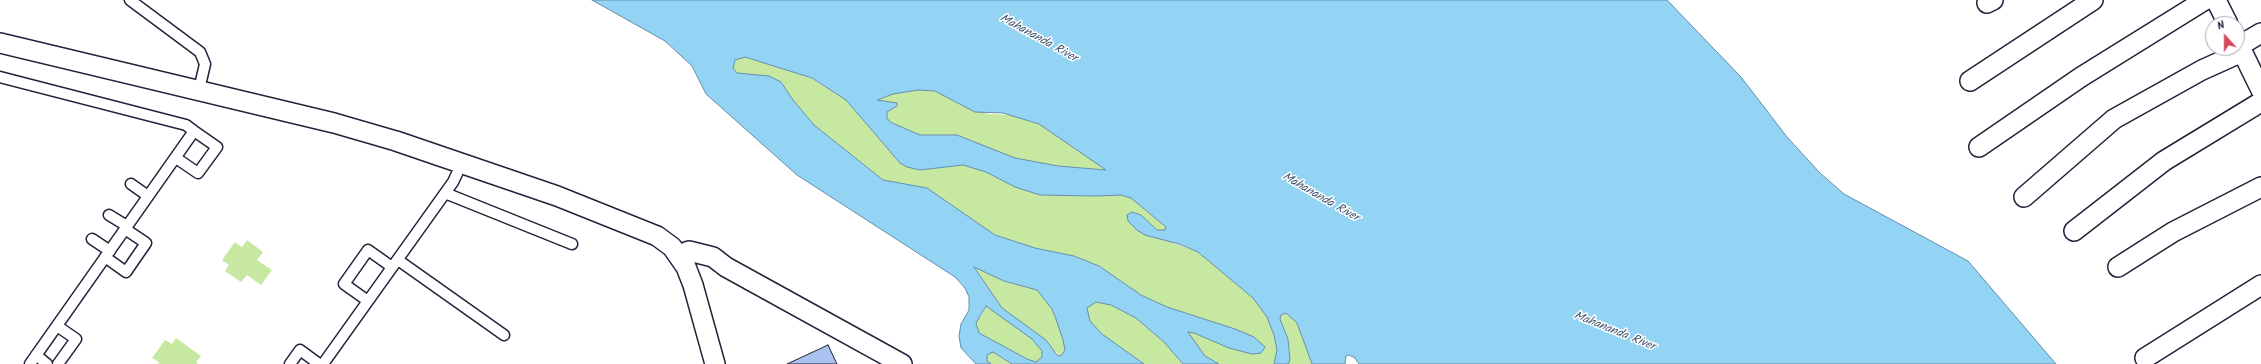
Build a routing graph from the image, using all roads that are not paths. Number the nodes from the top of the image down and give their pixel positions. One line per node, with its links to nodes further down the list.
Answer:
1 (130, 0): 13 (lane)
2 (2093, 0): 12 (street)
3 (2205, 0): 17 (street)
4 (2216, 0): 5 (street)
5 (2224, 16)
6 (2261, 33): 8 (street)
7 (0, 43): 13 (street)
8 (2245, 43)
9 (2224, 56): 24 (street)
10 (2245, 56): 14 (street)
11 (0, 77): 16 (lane)
12 (1970, 81)
13 (199, 90): 19 (street)
14 (2261, 90)
15 (2261, 102): 27 (street)
16 (194, 131): 18 (lane); 18 (lane)
17 (1979, 148)
18 (176, 158): 23 (lane)
19 (462, 163): 22 (lane); 31 (street)
20 (131, 184): 23 (lane)
21 (2261, 188): 33 (street)
22 (445, 193): 29 (lane); 32 (lane)
23 (148, 196): 26 (lane)
24 (2024, 197)
25 (109, 214): 26 (lane)
26 (126, 227): 30 (lane); 30 (lane)
27 (2074, 230)
28 (92, 239): 30 (lane)
29 (572, 244)
30 (108, 254): 36 (lane)
31 (679, 255): 46 (street); 47 (street)
32 (395, 263): 35 (lane); 35 (lane); 37 (lane)
33 (2118, 267)
34 (2261, 285): 39 (street)
35 (368, 301): 45 (lane)
36 (57, 326): 38 (lane); 42 (lane)
37 (504, 335)
38 (36, 355): 40 (lane); 41 (lane)
39 (2145, 358)
40 (30, 364)
41 (47, 364)
42 (58, 364)
43 (290, 364): 44 (lane)
44 (320, 364)
45 (323, 364)
46 (715, 364)
47 (902, 364)

